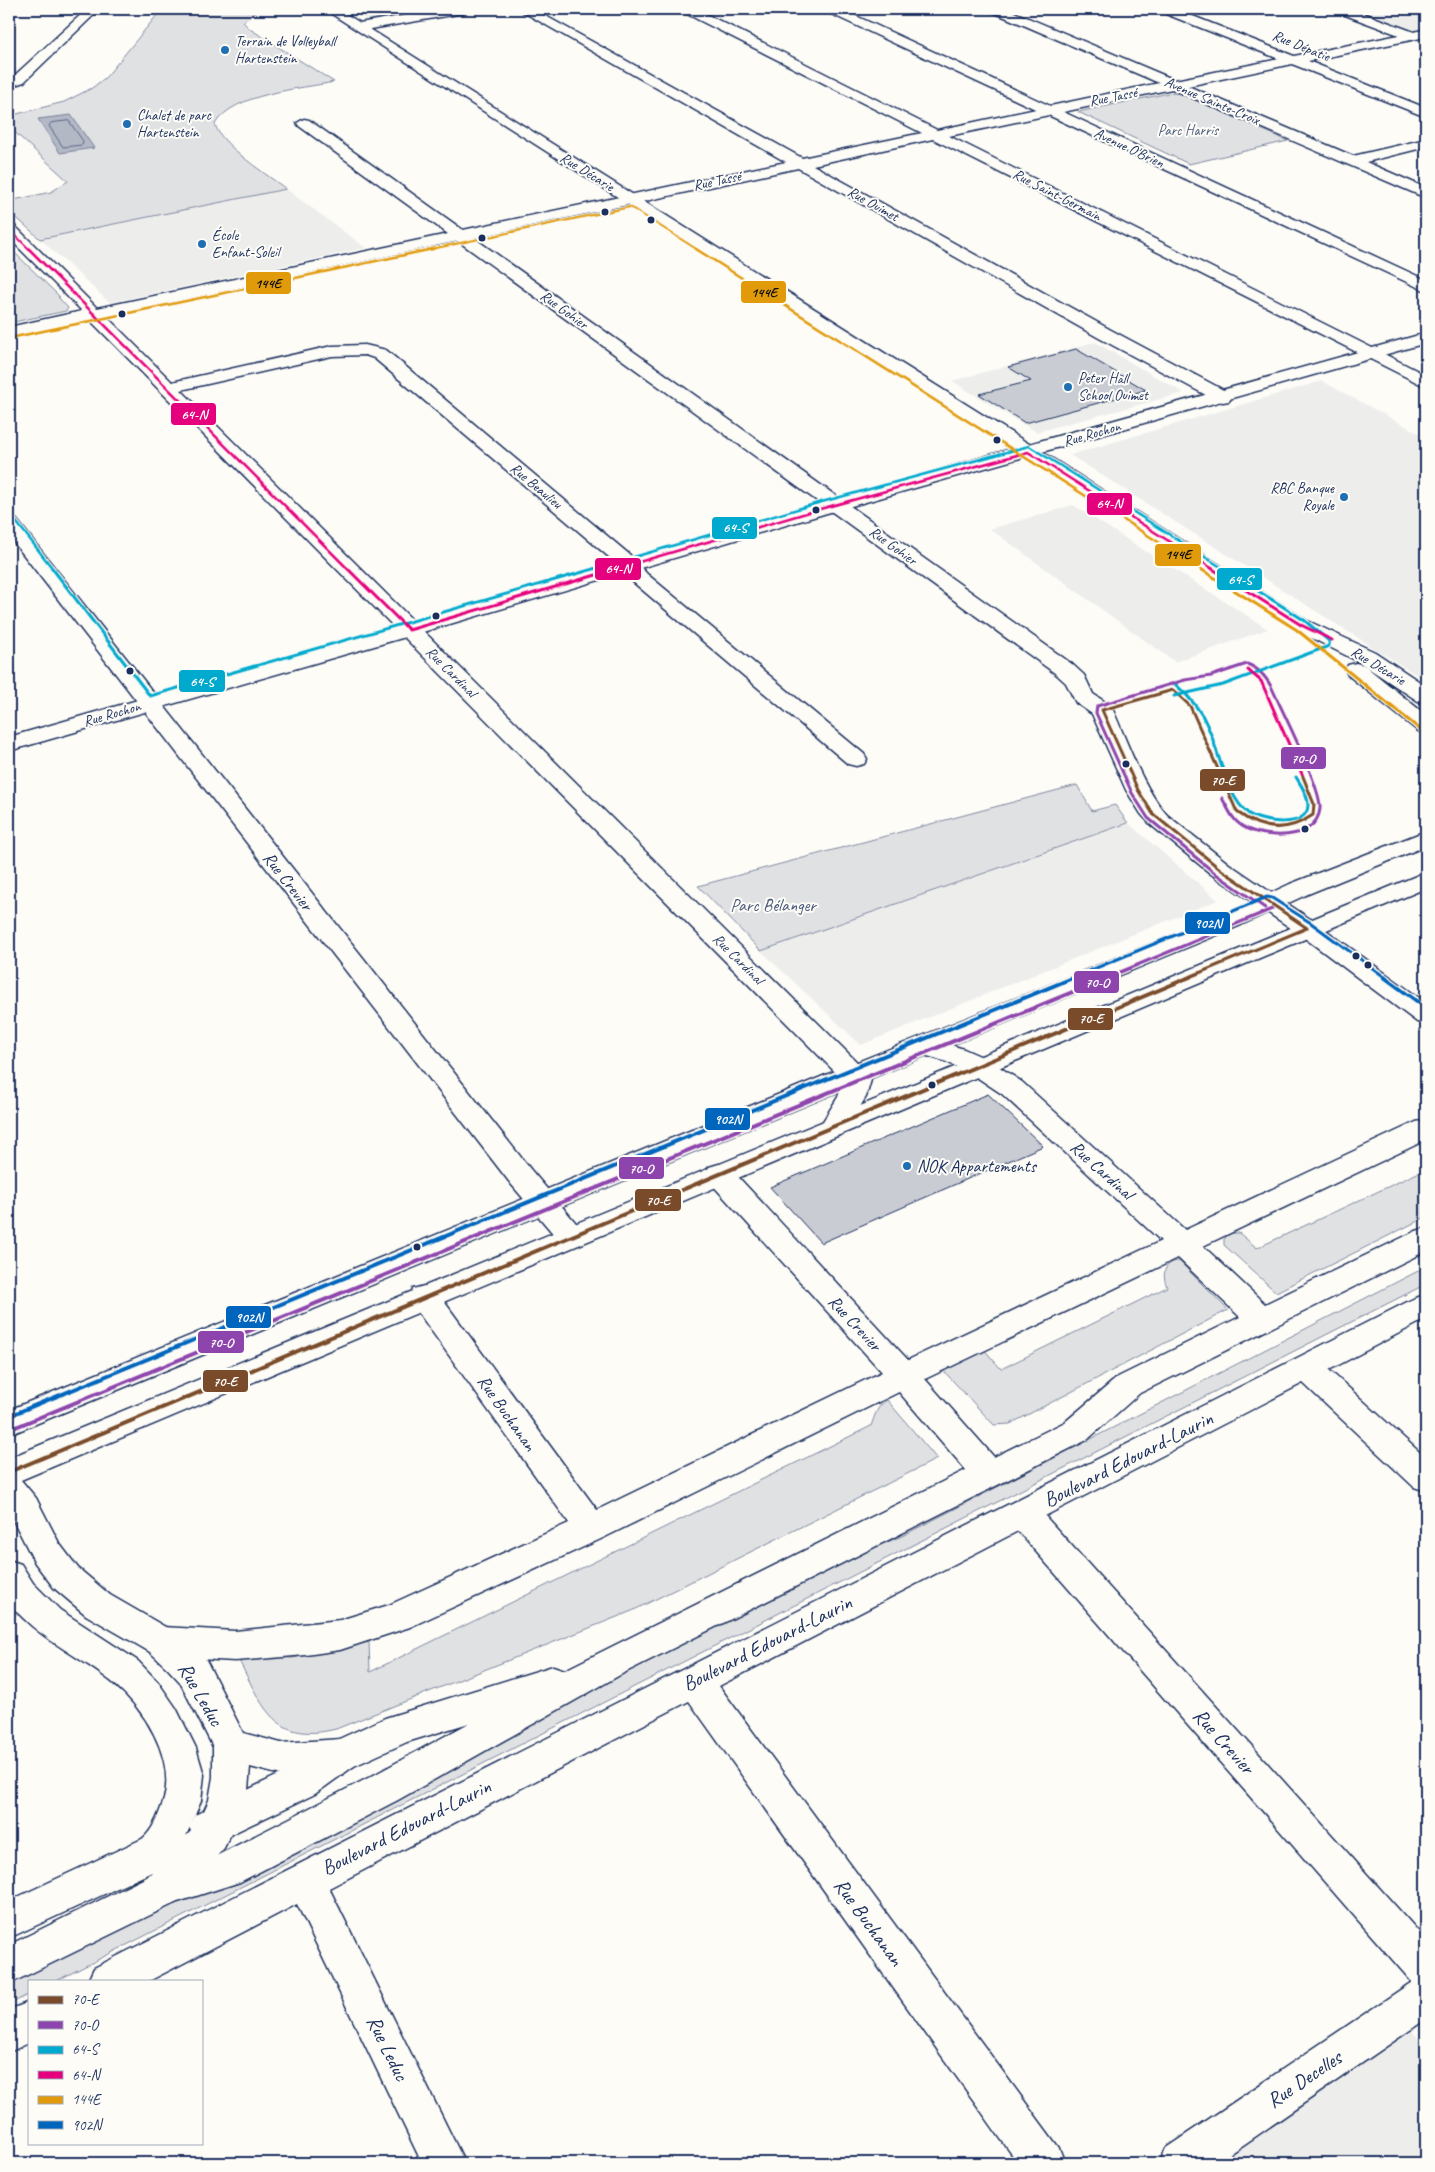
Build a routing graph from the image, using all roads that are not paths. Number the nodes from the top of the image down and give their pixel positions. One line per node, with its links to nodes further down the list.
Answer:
1 (94, 9): 13 (street)
2 (330, 9): 10 (street, Rue Décarie)
3 (464, 9): 10 (street)
4 (524, 9): 21 (street, Rue Ouimet)
5 (687, 9): 18 (street, Rue Saint-Germain)
6 (831, 9): 15 (street, Avenue O'Brien)
7 (997, 9): 14 (street, Avenue Sainte-Croix)
8 (1165, 9): 12 (street, Rue Dépatie)
9 (1341, 9): 11 (street)
10 (359, 27): 23 (street, Rue Décarie)
11 (1422, 36): 12 (street, Rue Tassé)
12 (1295, 61): 14 (street, Rue Tassé); 16 (street, Rue Dépatie)
13 (9, 83)
14 (1176, 86): 15 (street, Rue Tassé); 20 (street, Avenue Sainte-Croix)
15 (1048, 110): 18 (street, Rue Tassé); 26 (street, Avenue O'Brien)
16 (1426, 113)
17 (304, 124): 25 (street, Rue Gohier)
18 (936, 134): 21 (street, Rue Tassé); 30 (street, Rue Saint-Germain)
19 (1426, 143): 20 (street)
20 (1351, 161): 22 (street, Avenue Sainte-Croix)
21 (800, 163): 23 (street, Rue Tassé); 33 (street, Rue Ouimet)
22 (1426, 193)
23 (631, 200): 25 (street, Rue Tassé); 34 (street, Rue Décarie)
24 (9, 229): 27 (street, Rue Cardinal)
25 (460, 235): 27 (street, Rue Tassé); 35 (street, Rue Gohier)
26 (1426, 286)
27 (94, 314): 28 (street, Rue Tassé); 32 (street, Rue Cardinal)
28 (9, 332)
29 (1426, 338): 30 (street, Rue Rochon)
30 (1372, 354): 31 (street, Rue Saint-Germain); 33 (street, Rue Rochon)
31 (1426, 382)
32 (168, 388): 37 (street, Rue Beaulieu); 39 (street, Rue Cardinal)
33 (1223, 397): 34 (street, Rue Rochon)
34 (1028, 452): 35 (street, Rue Rochon); 38 (street, Rue Décarie)
35 (836, 505): 37 (street, Rue Rochon); 47 (street, Rue Gohier)
36 (9, 523): 41 (street, Rue Crevier)
37 (630, 566): 39 (street, Rue Rochon); 44 (street, Rue Beaulieu)
38 (1301, 625): 40 (street, Rue Décarie); 42 (street, Rue Décarie)
39 (409, 630): 41 (street, Rue Rochon); 52 (street, Rue Cardinal)
40 (1426, 696)
41 (148, 703): 43 (street, Rue Rochon); 56 (street, Rue Crevier)
42 (1426, 726)
43 (9, 744)
44 (856, 759)
45 (1426, 838): 47 (street)
46 (1426, 879): 48 (street)
47 (1269, 903): 48 (street, Rue Gohier); 50 (street)
48 (1307, 928): 49 (street, Rue Gohier); 51 (street)
49 (1426, 1016)
50 (924, 1046): 51 (street, Rue Cardinal); 52 (street)
51 (979, 1066): 53 (street); 59 (street, Rue Cardinal)
52 (852, 1074): 53 (street); 56 (street)
53 (834, 1126): 55 (street)
54 (1426, 1129): 59 (street)
55 (719, 1174): 57 (street); 64 (street, Rue Crevier)
56 (543, 1203): 57 (street, Rue Crevier); 65 (street)
57 (571, 1236): 60 (street)
58 (1426, 1238): 62 (street)
59 (1182, 1244): 62 (street, Rue Cardinal); 64 (street)
60 (424, 1297): 66 (street); 71 (street, Rue Buchanan)
61 (1426, 1306): 63 (street, Boulevard Edouard-Laurin)
62 (1262, 1320): 67 (street)
63 (1306, 1367): 68 (street); 70 (street, Boulevard Edouard-Laurin)
64 (904, 1375): 67 (street, Rue Crevier); 71 (street)
65 (9, 1423)
66 (9, 1472)
67 (989, 1474): 74 (street)
68 (1426, 1478)
69 (9, 1489): 73 (street, Rue Leduc)
70 (1022, 1513): 75 (street, Boulevard Edouard-Laurin); 84 (street, Rue Crevier)
71 (591, 1528): 73 (street)
72 (9, 1574): 79 (street)
73 (162, 1642): 76 (street, Rue Leduc)
74 (607, 1664): 77 (street); 81 (street)
75 (694, 1680): 80 (street, Boulevard Edouard-Laurin); 90 (street, Rue Buchanan)
76 (230, 1746): 77 (street); 78 (street, Rue Leduc)
77 (341, 1755): 78 (street)
78 (219, 1822): 79 (street); 81 (street, Rue Leduc)
79 (159, 1849): 82 (street)
80 (305, 1880): 85 (street, Boulevard Edouard-Laurin); 89 (street, Rue Leduc)
81 (161, 1890): 83 (street)
82 (9, 1920)
83 (9, 1965)
84 (1426, 1969)
85 (110, 1980)
86 (1426, 1996): 91 (street, Rue Decelles)
87 (28, 2022): 88 (street)
88 (9, 2032)
89 (444, 2163)
90 (1044, 2163)
91 (1181, 2163)

